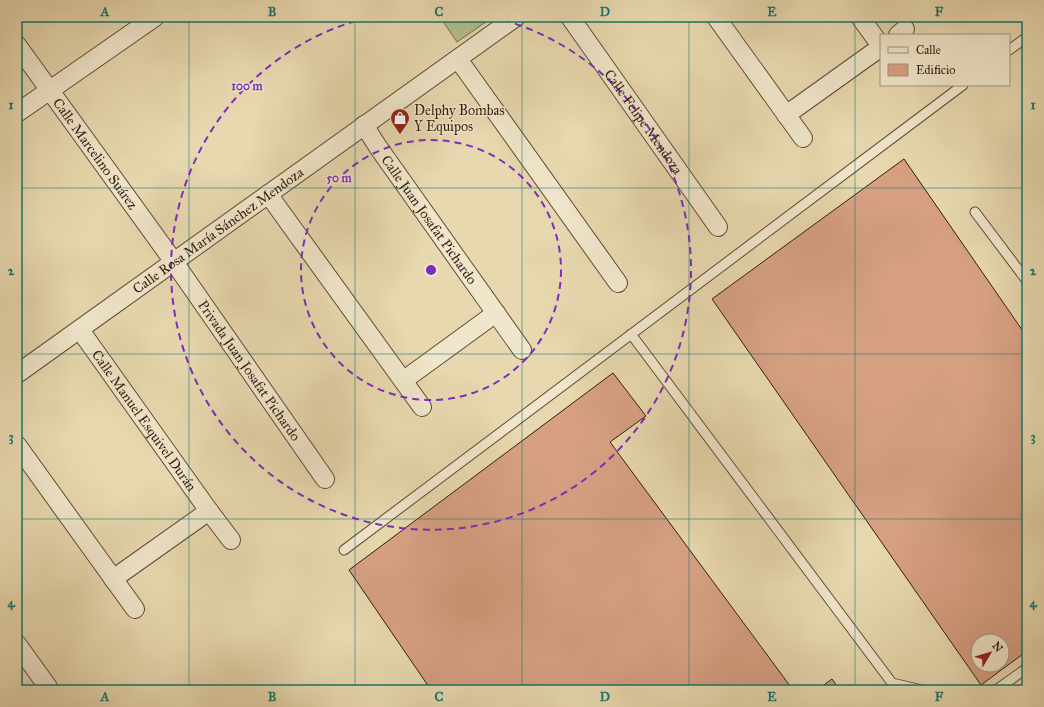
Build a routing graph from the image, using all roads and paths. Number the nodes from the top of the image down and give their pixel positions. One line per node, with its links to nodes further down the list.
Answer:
1 (516, 17): 11 (street, Calle Rosa María Sánchez Mendoza)
2 (570, 17): 20 (street, Calle Felipe Mendoza)
3 (716, 17): 15 (street)
4 (860, 17): 8 (street)
5 (148, 19): 13 (street)
6 (1027, 37): 10 (lane)
7 (17, 45): 13 (street, Calle Marcelino Suárez)
8 (880, 45)
9 (880, 47): 15 (street)
10 (1010, 49)
11 (458, 59): 16 (street, Calle Rosa María Sánchez Mendoza); 23 (street)
12 (962, 86): 26 (lane)
13 (49, 90): 14 (street); 21 (street, Calle Marcelino Suárez)
14 (17, 113)
15 (786, 115): 17 (street)
16 (364, 125): 18 (street, Calle Rosa María Sánchez Mendoza); 24 (street, Calle Juan Josafat Pichardo)
17 (803, 138)
18 (268, 194): 21 (street, Calle Rosa María Sánchez Mendoza); 29 (street)
19 (975, 212): 22 (lane)
20 (718, 228)
21 (174, 262): 25 (street, Calle Rosa María Sánchez Mendoza); 32 (street, Privada Juan Josafat Pichardo)
22 (1027, 281)
23 (618, 283)
24 (496, 313): 27 (street, Calle Juan Josafat Pichardo); 29 (street)
25 (80, 330): 28 (street, Calle Rosa María Sánchez Mendoza); 33 (street, Calle Manuel Esquivel Durán)
26 (631, 334): 35 (lane); 40 (lane)
27 (522, 350)
28 (17, 374)
29 (404, 380): 30 (street)
30 (422, 407)
31 (17, 445): 36 (street)
32 (325, 479)
33 (209, 511): 34 (street, Calle Manuel Esquivel Durán); 36 (street)
34 (231, 540)
35 (344, 550)
36 (113, 578): 37 (street)
37 (135, 609)
38 (17, 644): 41 (street)
39 (1027, 668): 43 (lane)
40 (892, 686): 42 (lane)
41 (48, 687)
42 (922, 690)
43 (996, 690)

